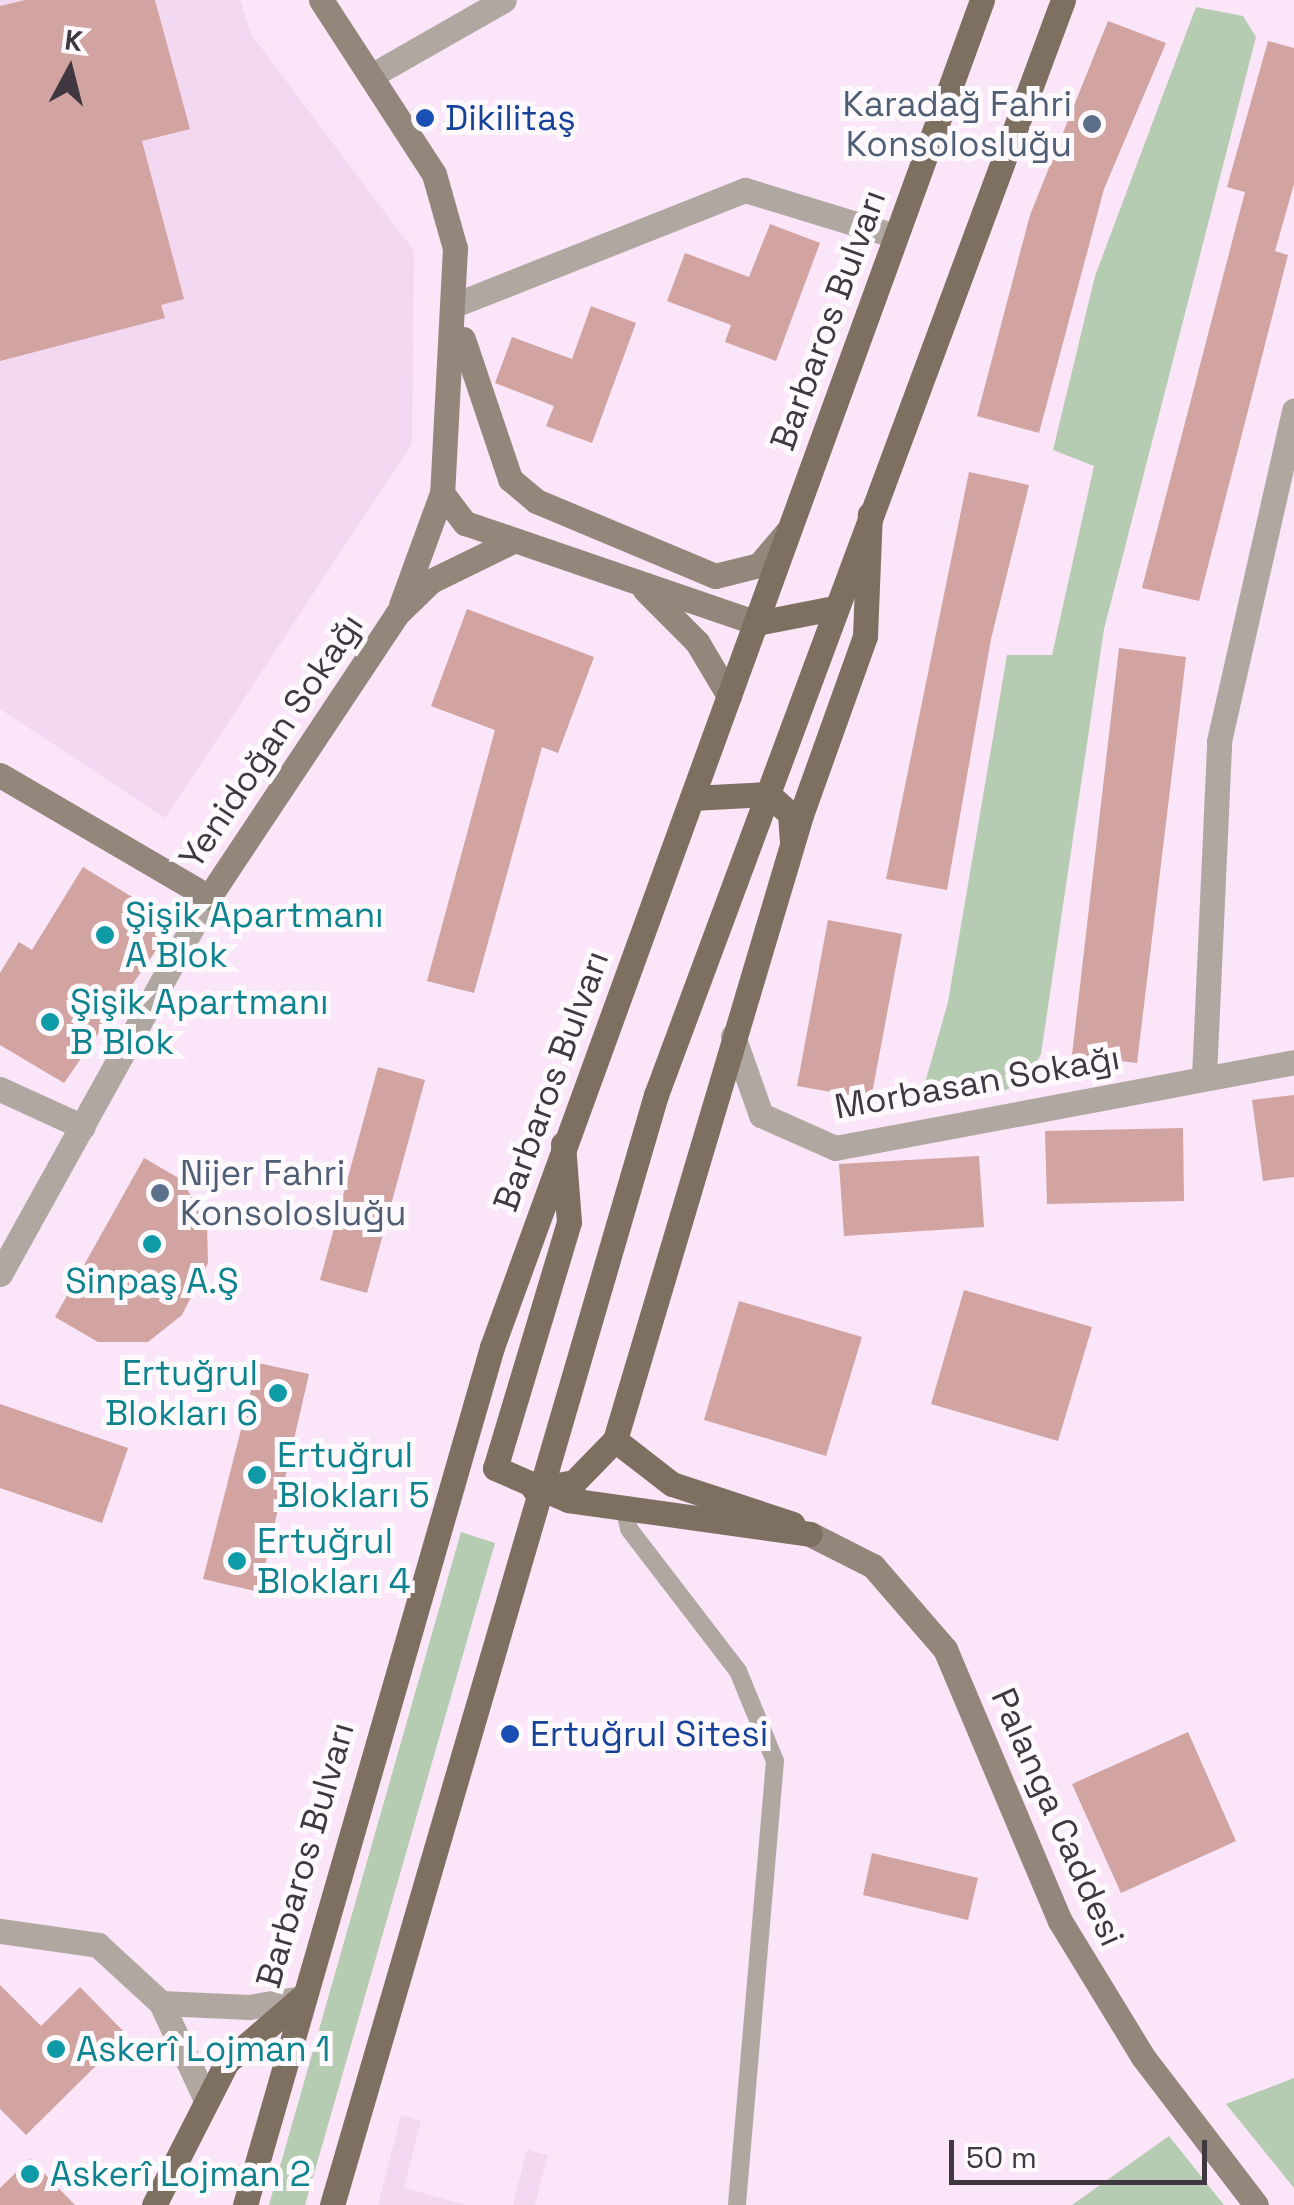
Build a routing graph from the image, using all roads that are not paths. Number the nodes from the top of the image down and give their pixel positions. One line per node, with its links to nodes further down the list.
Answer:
1 (321, 0): 5 (street)
2 (504, 0): 5 (street)
3 (982, 0): 6 (main road, Barbaros Bulvarı)
4 (1063, 0): 11 (main road)
5 (376, 74): 7 (street)
6 (895, 236): 7 (street); 12 (main road, Barbaros Bulvarı)
7 (457, 304): 10 (street); 12 (street)
8 (1294, 410): 9 (street)
9 (1286, 466): 26 (street)
10 (442, 493): 13 (street); 16 (street)
11 (869, 502): 15 (main road); 22 (main road)
12 (790, 528): 17 (main road, Barbaros Bulvarı)
13 (515, 540): 14 (street); 16 (street)
14 (645, 590): 17 (street); 18 (street)
15 (829, 609): 17 (main road); 20 (main road)
16 (397, 614): 23 (street, Yenidoğan Sokağı)
17 (756, 623): 18 (main road, Barbaros Bulvarı)
18 (729, 696): 21 (main road, Barbaros Bulvarı)
19 (0, 775): 23 (street)
20 (768, 794): 21 (main road); 22 (main road); 32 (main road)
21 (692, 798): 29 (main road, Barbaros Bulvarı)
22 (792, 845): 24 (main road)
23 (209, 897): 28 (street, Yenidoğan Sokağı)
24 (734, 1036): 26 (street, Morbasan Sokağı); 31 (main road)
25 (1294, 1062): 26 (street, Morbasan Sokağı)
26 (1204, 1077)
27 (0, 1090): 28 (street)
28 (83, 1126): 30 (street, Yenidoğan Sokağı)
29 (563, 1144): 32 (main road); 36 (main road, Barbaros Bulvarı)
30 (2, 1266)
31 (615, 1440): 32 (main road); 34 (main road)
32 (534, 1490): 33 (main road); 41 (main road)
33 (625, 1511): 34 (main road); 42 (lane)
34 (810, 1534): 43 (street, Palanga Caddesi)
35 (0, 1930): 37 (street)
36 (301, 1998): 37 (street); 38 (main road); 40 (main road, Barbaros Bulvarı)
37 (162, 2003): 38 (street)
38 (204, 2098): 39 (main road)
39 (154, 2205)
40 (244, 2205)
41 (332, 2205)
42 (737, 2205)
43 (1256, 2205)

